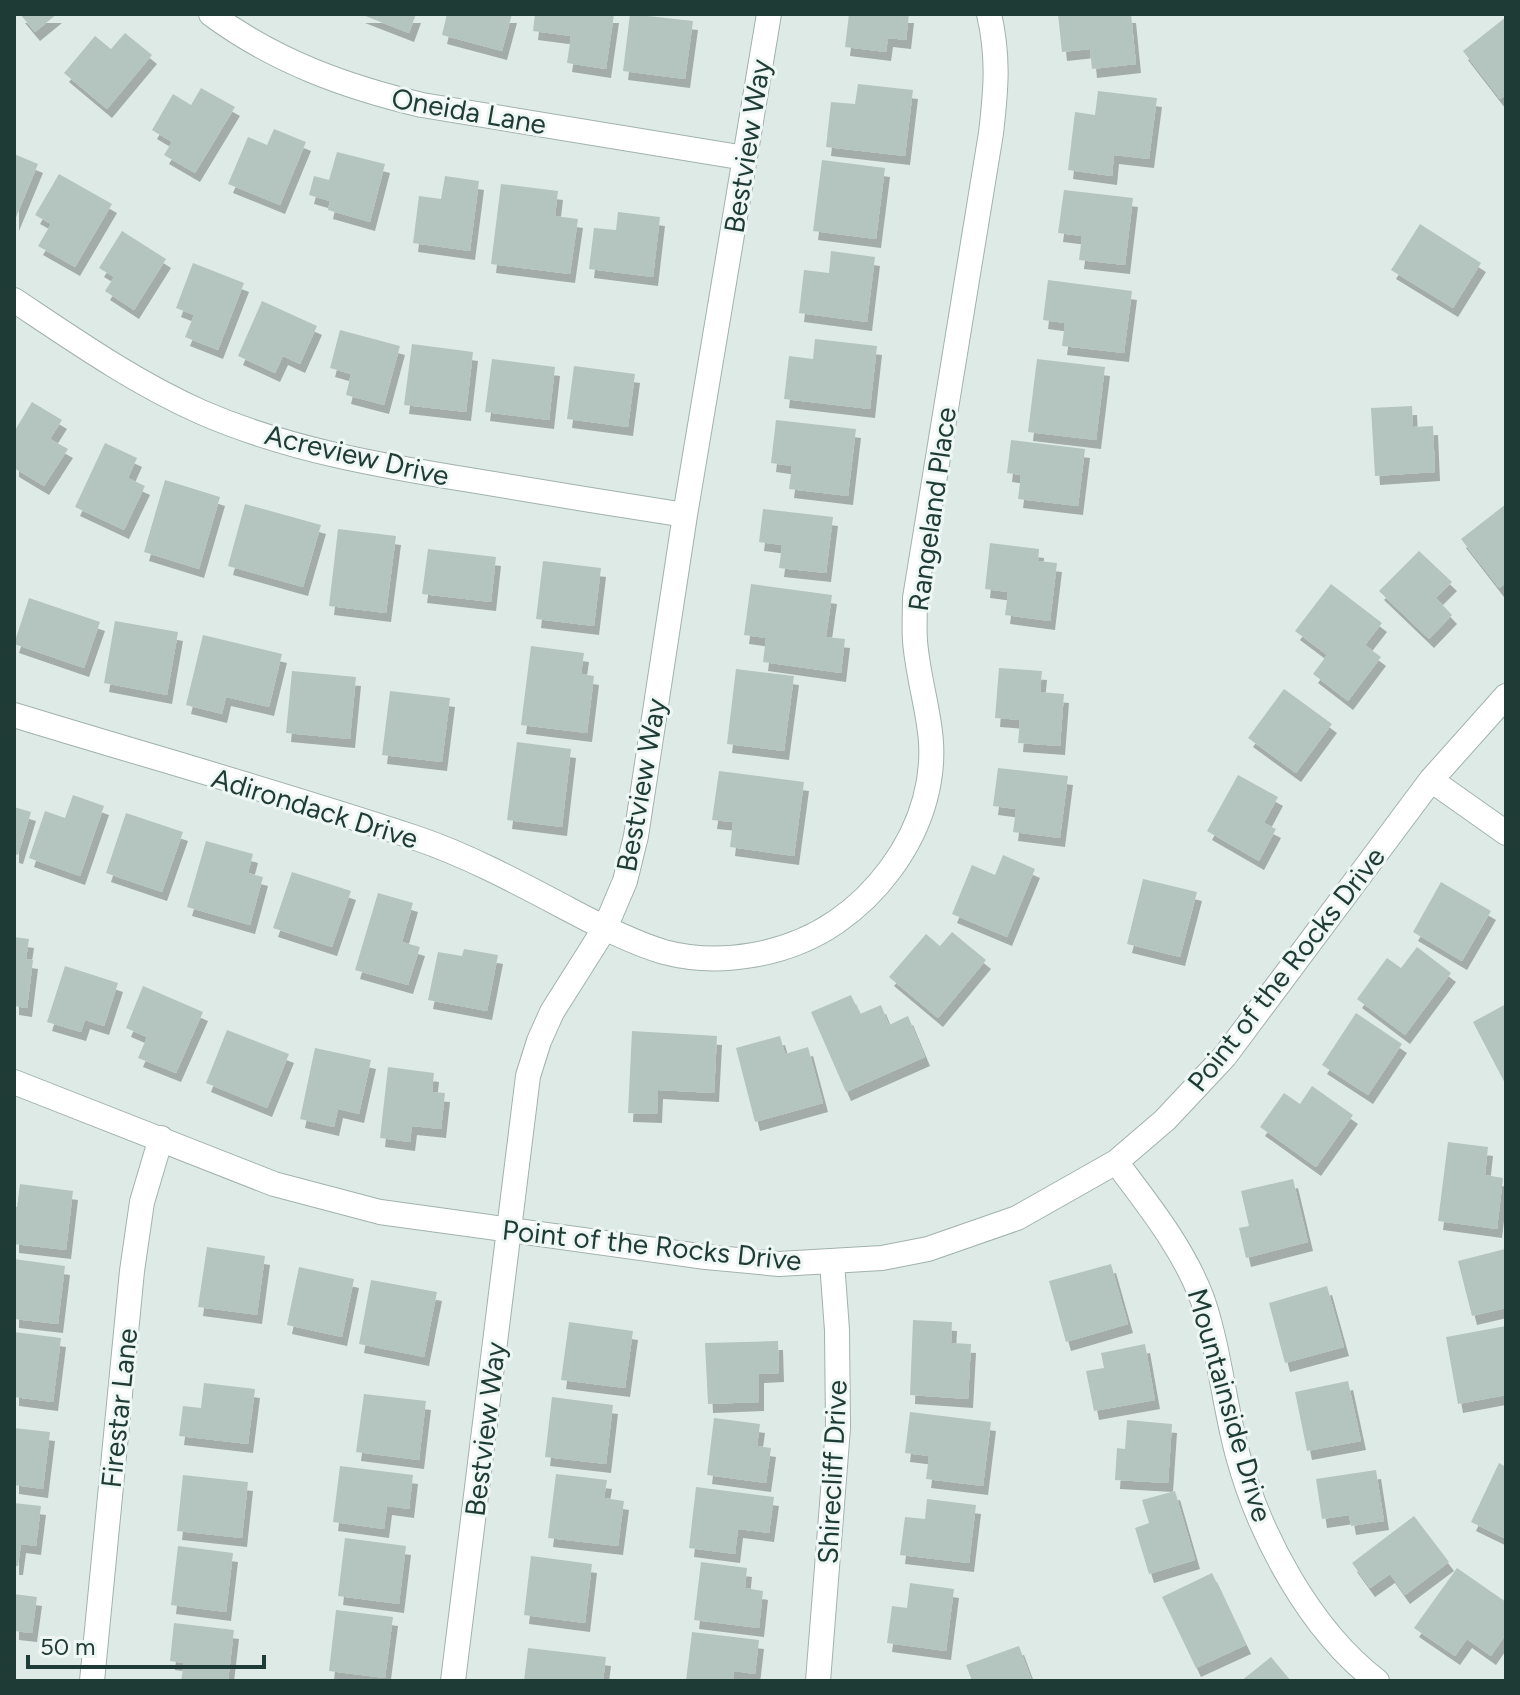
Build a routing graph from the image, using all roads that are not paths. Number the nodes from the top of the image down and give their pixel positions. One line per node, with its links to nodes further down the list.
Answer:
1 (211, 14): 4 (street, Oneida Lane)
2 (769, 14): 4 (street, Bestview Way)
3 (989, 14): 11 (street, Rangeland Place)
4 (745, 158): 6 (street, Bestview Way)
5 (14, 300): 6 (street, Acreview Drive)
6 (685, 515): 11 (street, Bestview Way)
7 (1506, 696): 9 (street, Point of the Rocks Drive)
8 (14, 715): 11 (street, Adirondack Drive)
9 (1431, 780): 10 (street); 14 (street, Point of the Rocks Drive)
10 (1506, 833)
11 (605, 928): 15 (street, Bestview Way)
12 (14, 1082): 13 (street, Point of the Rocks Drive)
13 (161, 1138): 15 (street, Point of the Rocks Drive); 17 (street, Firestar Lane)
14 (1116, 1162): 16 (street, Point of the Rocks Drive); 20 (street, Mountainside Drive)
15 (510, 1231): 16 (street, Point of the Rocks Drive); 18 (street, Bestview Way)
16 (832, 1262): 19 (street, Shirecliff Drive)
17 (92, 1681)
18 (453, 1681)
19 (818, 1681)
20 (1377, 1681)

